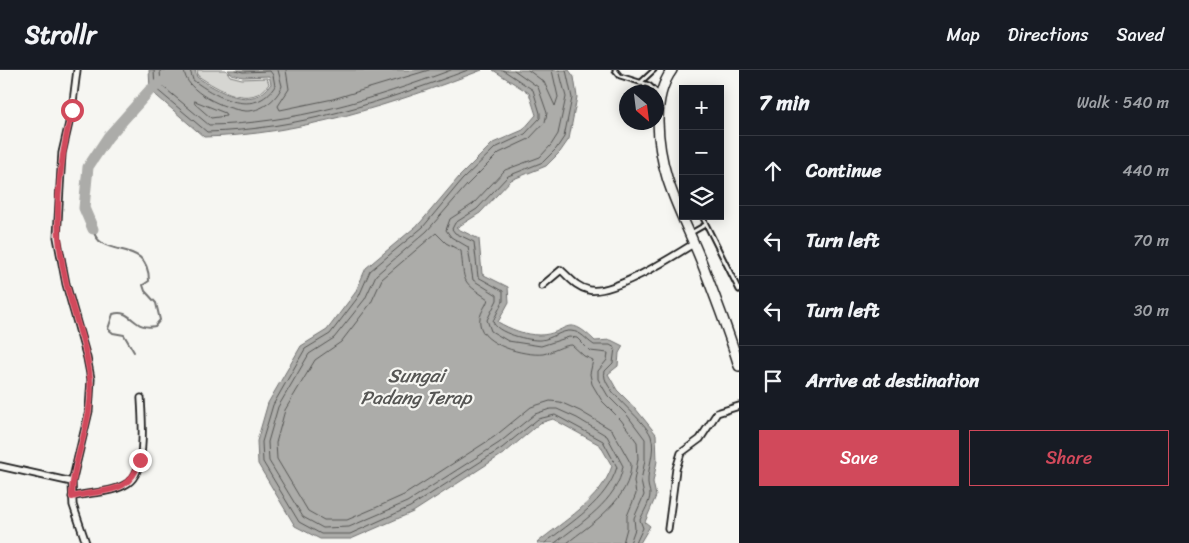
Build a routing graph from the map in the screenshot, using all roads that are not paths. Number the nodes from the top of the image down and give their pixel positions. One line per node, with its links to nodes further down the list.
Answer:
1 (77, 70): 20 (street)
2 (615, 70): 5 (lane)
3 (654, 70): 5 (lane)
4 (672, 70): 7 (main road)
5 (641, 82): 6 (lane)
6 (645, 85)
7 (664, 87)
8 (658, 130): 11 (main road)
9 (704, 220): 10 (lane)
10 (705, 224): 11 (lane); 14 (lane)
11 (689, 234): 12 (main road)
12 (694, 244): 13 (street); 15 (main road)
13 (542, 286)
14 (739, 290)
15 (735, 339): 16 (main road)
16 (739, 366)
17 (141, 398): 21 (street)
18 (739, 406): 22 (street)
19 (0, 466): 20 (street)
20 (72, 482): 21 (street)
21 (72, 497): 23 (street)
22 (668, 529)
23 (86, 543)

